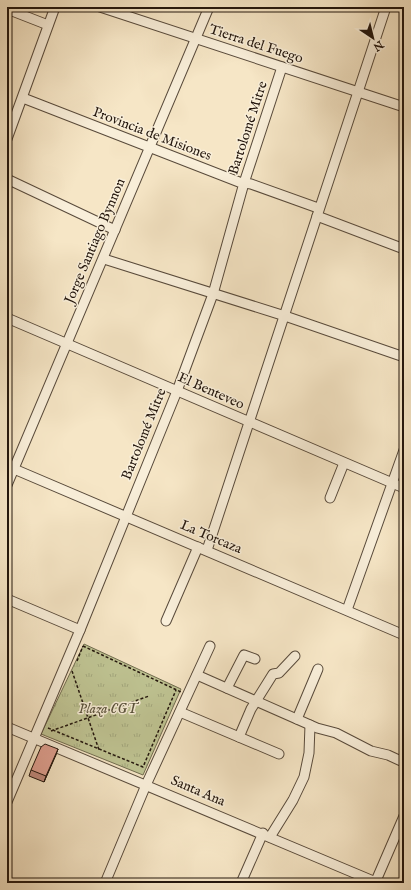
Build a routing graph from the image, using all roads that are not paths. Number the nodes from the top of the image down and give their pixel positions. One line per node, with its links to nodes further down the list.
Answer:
1 (55, 7): 6 (street)
2 (100, 7): 7 (street, Tierra del Fuego)
3 (209, 7): 7 (street, Jorge Santiago Bynnon)
4 (386, 7): 9 (street)
5 (7, 9): 6 (street)
6 (48, 24): 10 (street)
7 (197, 40): 8 (street, Tierra del Fuego); 13 (street, Jorge Santiago Bynnon)
8 (282, 67): 9 (street, Tierra del Fuego); 15 (street, Bartolomé Mitre)
9 (357, 91): 11 (street, Tierra del Fuego); 16 (street)
10 (22, 98): 12 (street); 13 (street, Provincia de Misiones)
11 (404, 107)
12 (7, 139)
13 (150, 148): 15 (street, Provincia de Misiones); 17 (street, Jorge Santiago Bynnon)
14 (7, 179): 17 (street)
15 (244, 183): 16 (street, Provincia de Misiones); 20 (street, Bartolomé Mitre)
16 (317, 212): 18 (street, Provincia de Misiones); 21 (street)
17 (115, 230): 19 (street, Jorge Santiago Bynnon)
18 (404, 249)
19 (104, 259): 20 (street); 23 (street, Jorge Santiago Bynnon)
20 (213, 294): 21 (street); 25 (street, Bartolomé Mitre)
21 (285, 316): 24 (street); 26 (street)
22 (7, 318): 23 (street, El Benteveo)
23 (67, 344): 25 (street, El Benteveo); 29 (street, Jorge Santiago Bynnon)
24 (404, 357)
25 (177, 391): 26 (street, El Benteveo); 34 (street, Bartolomé Mitre)
26 (250, 423): 28 (street, El Benteveo); 36 (street)
27 (404, 450): 30 (street)
28 (344, 463): 30 (street, El Benteveo); 33 (street)
29 (10, 468): 31 (street, Jorge Santiago Bynnon); 34 (street, La Torcaza)
30 (392, 483): 32 (street, El Benteveo); 38 (street)
31 (7, 485)
32 (404, 488)
33 (330, 498)
34 (126, 517): 35 (street, La Torcaza); 40 (street, Bartolomé Mitre)
35 (198, 546): 36 (street, La Torcaza); 39 (street)
36 (207, 550): 38 (street, La Torcaza)
37 (7, 599): 40 (street)
38 (347, 610): 41 (street, La Torcaza)
39 (166, 621)
40 (80, 630): 54 (street, Bartolomé Mitre)
41 (404, 635)
42 (210, 646): 46 (street)
43 (295, 656): 48 (street)
44 (255, 659): 47 (street)
45 (318, 669): 50 (street)
46 (197, 675): 47 (street); 49 (street)
47 (227, 688): 48 (street)
48 (256, 701): 50 (street); 53 (street)
49 (180, 712): 53 (street); 57 (street)
50 (297, 719): 51 (street)
51 (310, 725): 56 (street); 60 (street)
52 (7, 727): 54 (street, Santa Ana)
53 (239, 736): 55 (street)
54 (34, 739): 57 (street, Santa Ana); 58 (street, Bartolomé Mitre)
55 (279, 754)
56 (401, 761)
57 (146, 785): 60 (street, Santa Ana); 61 (street)
58 (7, 802)
59 (404, 816): 63 (street)
60 (266, 835): 62 (street); 63 (street, Santa Ana)
61 (105, 883)
62 (241, 883)
63 (376, 883)

